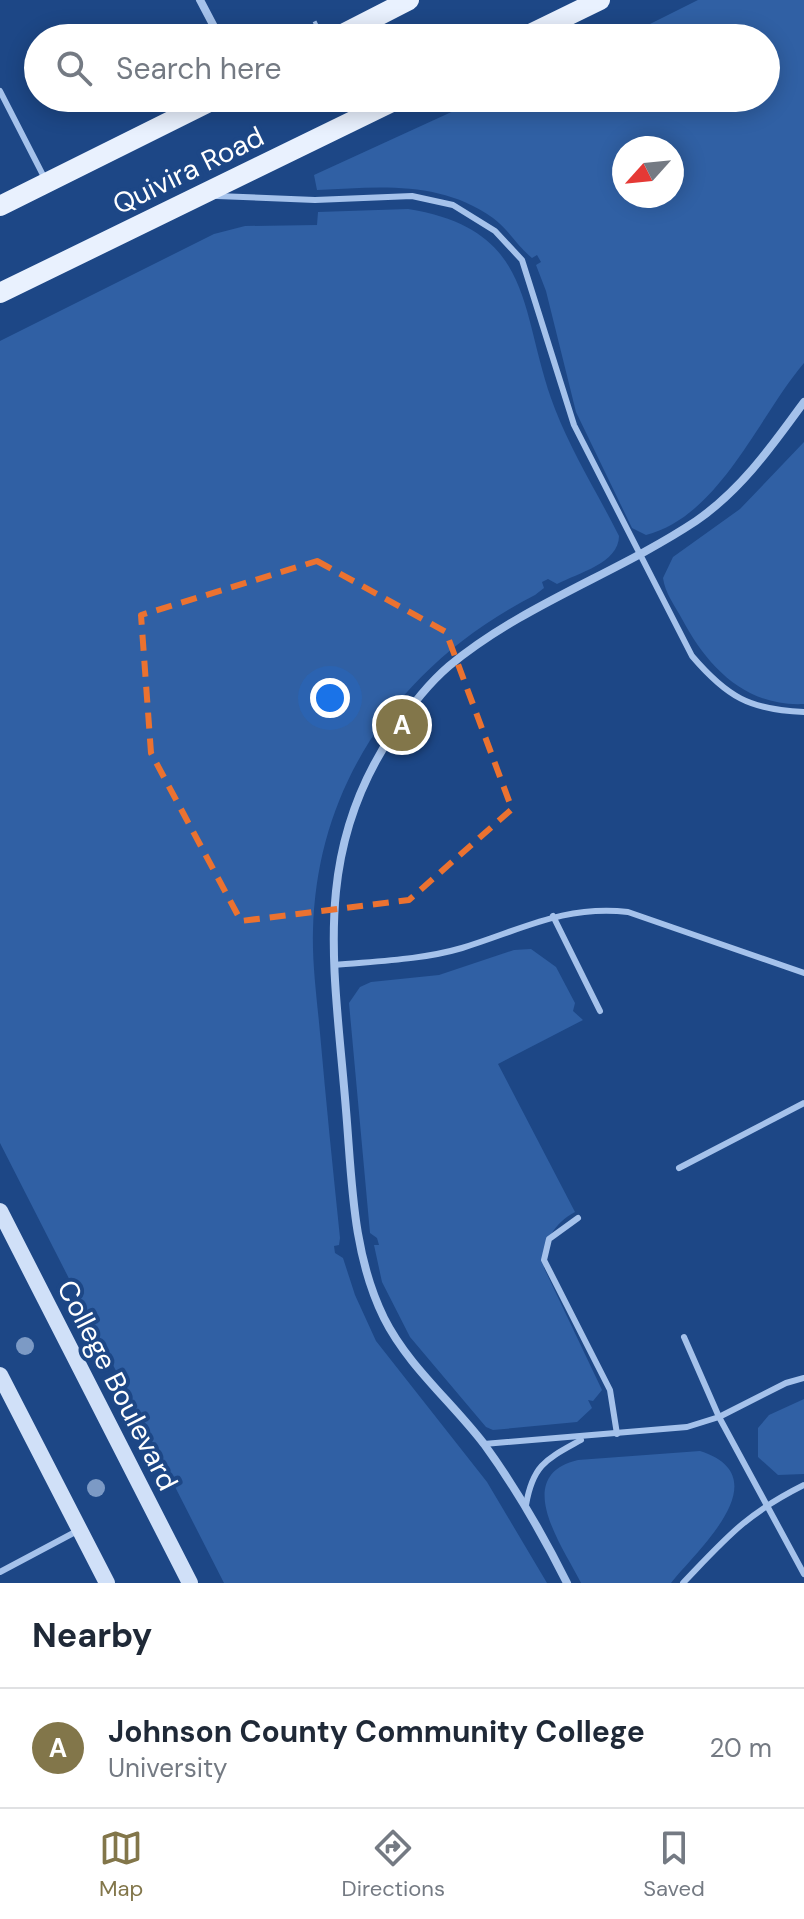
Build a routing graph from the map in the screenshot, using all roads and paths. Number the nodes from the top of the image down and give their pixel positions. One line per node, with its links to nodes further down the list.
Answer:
1 (200, 0): 4 (street)
2 (409, 0): 5 (main road)
3 (600, 0): 6 (main road)
4 (213, 24)
5 (362, 24)
6 (551, 24)
7 (0, 91): 8 (lane)
8 (10, 110): 11 (lane); 12 (lane)
9 (189, 112): 12 (main road, Quivira Road)
10 (371, 112): 13 (main road, Quivira Road)
11 (0, 115)
12 (47, 183): 14 (main road, Quivira Road)
13 (202, 195): 15 (main road, Quivira Road); 17 (lane)
14 (0, 206)
15 (0, 293)
16 (804, 402): 17 (street)
17 (639, 555): 18 (lane); 20 (street)
18 (804, 712)
19 (553, 916): 20 (lane); 21 (lane); 22 (lane)
20 (334, 965): 33 (street)
21 (804, 973)
22 (600, 1011)
23 (804, 1103): 24 (lane)
24 (679, 1168)
25 (0, 1211): 42 (main road, College Boulevard)
26 (578, 1218): 31 (lane)
27 (684, 1337): 30 (lane)
28 (0, 1375): 37 (main road)
29 (804, 1378): 30 (lane)
30 (719, 1417): 31 (lane); 36 (lane)
31 (617, 1434): 32 (lane)
32 (584, 1438): 33 (lane); 35 (lane)
33 (484, 1444): 35 (street)
34 (804, 1485): 36 (lane)
35 (526, 1505): 43 (street)
36 (764, 1505): 39 (lane); 40 (lane)
37 (79, 1530): 38 (lane); 41 (main road)
38 (0, 1572)
39 (804, 1574)
40 (690, 1575): 44 (lane); 45 (lane)
41 (107, 1583)
42 (190, 1583)
43 (567, 1583)
44 (683, 1583)
45 (699, 1583)

